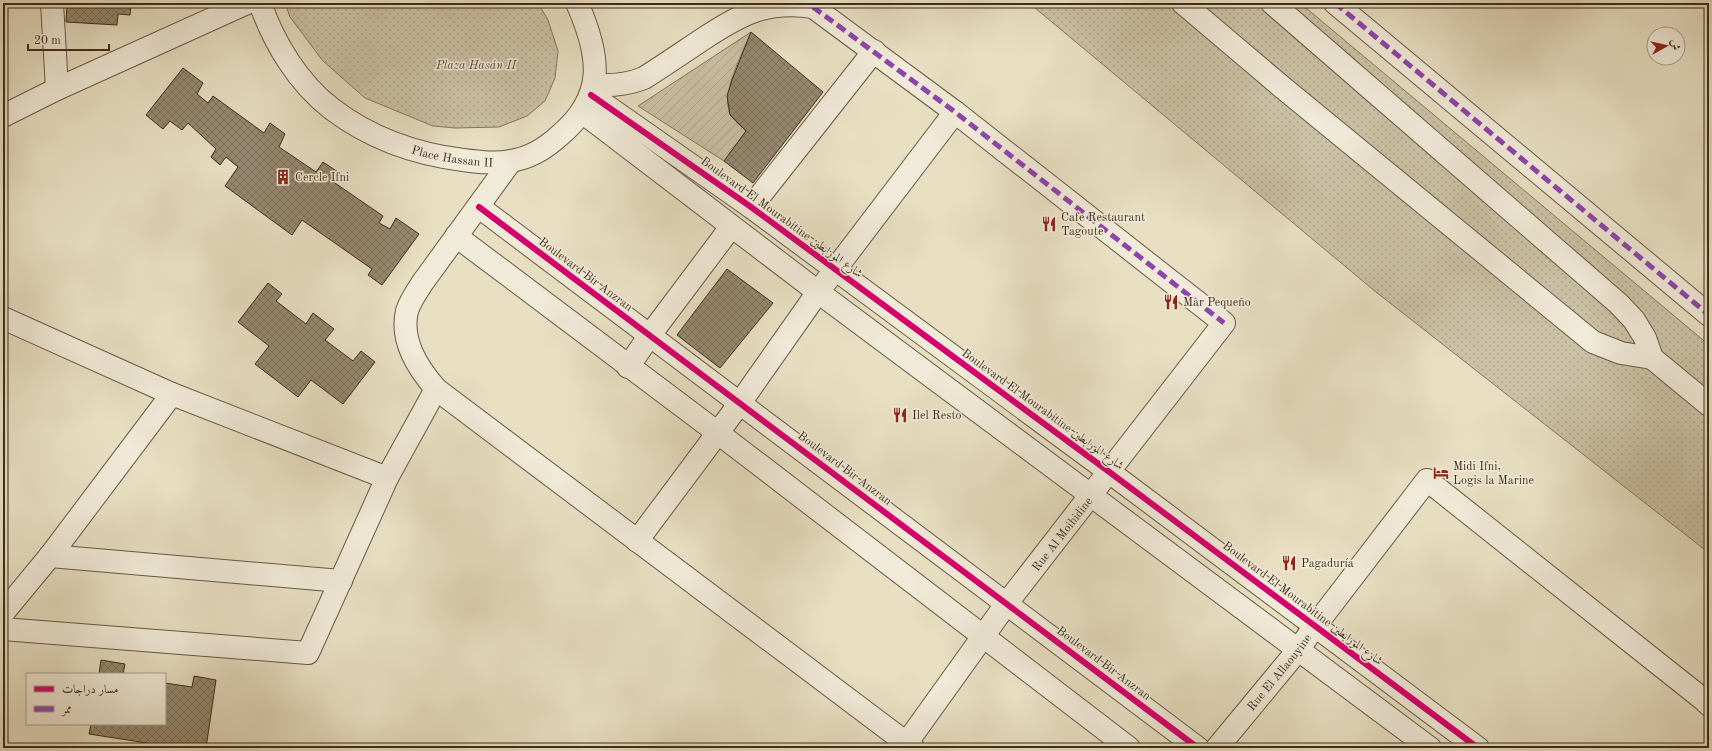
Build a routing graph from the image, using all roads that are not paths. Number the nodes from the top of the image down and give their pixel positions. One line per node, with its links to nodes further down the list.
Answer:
1 (52, 3): 9 (street)
2 (247, 3): 9 (street)
3 (260, 3): 13 (street, Place Hassan II)
4 (577, 3): 10 (street)
5 (1183, 3): 23 (street)
6 (1272, 3): 23 (street)
7 (1335, 3): 20 (street)
8 (874, 51): 10 (street); 11 (street); 15 (street, Boulevard El Mourabitine شارع المورابطين)
9 (57, 89): 12 (street)
10 (589, 97): 13 (street, Place Hassan II); 15 (street, Boulevard El Mourabitine شارع المورابطين); 16 (street)
11 (955, 112): 18 (street); 30 (street, Rue Al Moihidine)
12 (3, 116)
13 (511, 161): 14 (street)
14 (478, 207): 17 (street); 22 (street, Boulevard Bir Anzran)
15 (751, 207): 18 (street, Boulevard El Mourabitine شارع المورابطين)
16 (731, 227): 19 (street); 22 (street)
17 (456, 236): 24 (street); 25 (street)
18 (836, 269): 19 (street); 30 (street, Boulevard El Mourabitine شارع المورابطين)
19 (818, 292): 27 (street); 32 (street)
20 (1709, 315)
21 (3, 318): 26 (street)
22 (650, 335): 24 (street); 27 (street, Boulevard Bir Anzran)
23 (1652, 358): 28 (street)
24 (628, 367): 29 (street)
25 (436, 389): 31 (street); 33 (street)
26 (172, 394): 31 (street); 34 (street)
27 (740, 403): 29 (street); 37 (street, Boulevard Bir Anzran)
28 (1709, 405)
29 (718, 433): 33 (street); 40 (street)
30 (1108, 471): 32 (street, Rue Al Moihidine); 38 (street, Boulevard El Mourabitine شارع المورابطين)
31 (387, 478): 35 (street)
32 (1091, 495): 37 (street, Rue Al Moihidine); 41 (street)
33 (637, 541): 43 (street)
34 (50, 556): 35 (street); 36 (street)
35 (341, 581): 39 (street)
36 (7, 603)
37 (1007, 604): 40 (street, Rue Al Moihidine); 45 (street, Boulevard Bir Anzran)
38 (1315, 626): 41 (street, Rue El Allaouyine); 42 (street, Rue El Allaouyine); 48 (street, Boulevard El Mourabitine شارع المورابطين)
39 (3, 629)
40 (984, 637): 43 (street, Rue Al Moihidine); 44 (street)
41 (1298, 650): 46 (street, Rue El Allaouyine); 47 (street)
42 (1709, 705)
43 (908, 746)
44 (1129, 748)
45 (1198, 748)
46 (1217, 748)
47 (1430, 748)
48 (1478, 748)

